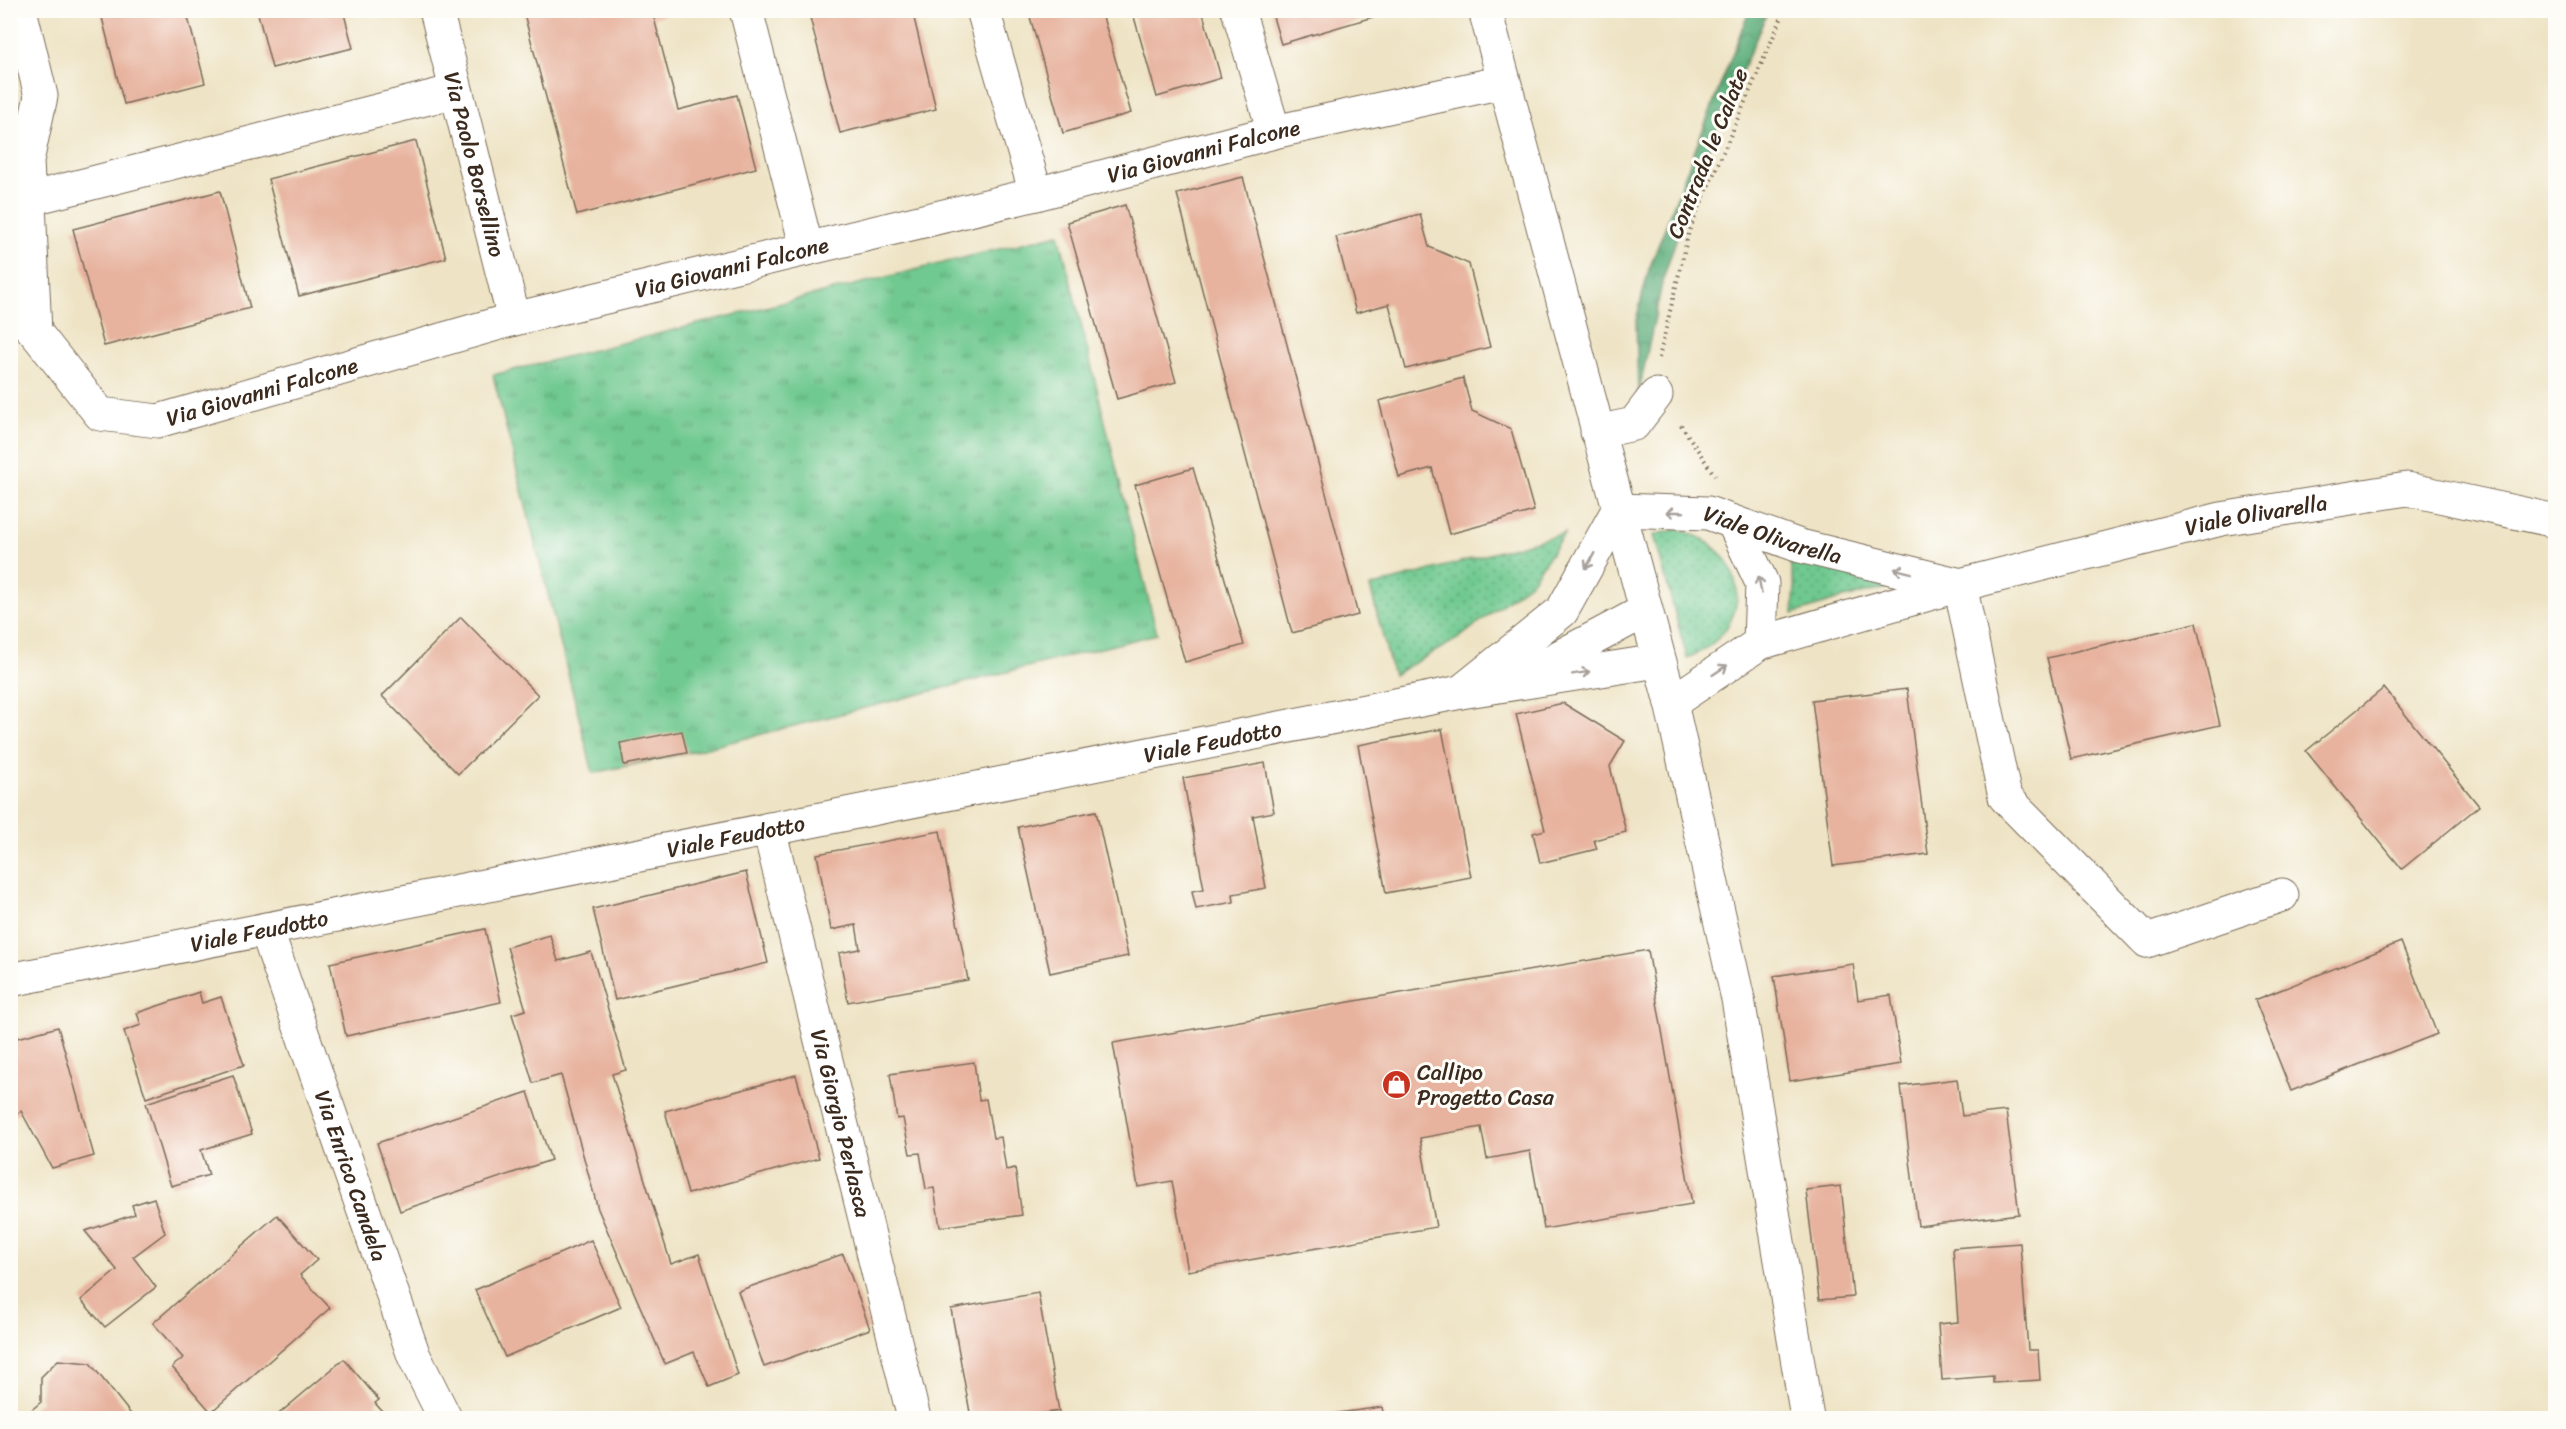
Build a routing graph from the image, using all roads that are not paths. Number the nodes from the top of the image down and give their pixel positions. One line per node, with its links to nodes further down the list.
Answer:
1 (20, 10): 11 (street)
2 (436, 10): 8 (street, Via Paolo Borsellino)
3 (746, 10): 12 (street)
4 (983, 10): 10 (street)
5 (1239, 10): 9 (street)
6 (1485, 10): 7 (street)
7 (1503, 82): 9 (street, Via Giovanni Falcone); 17 (street)
8 (456, 92): 11 (street); 14 (street, Via Paolo Borsellino)
9 (1274, 132): 10 (street, Via Giovanni Falcone)
10 (1036, 194): 12 (street, Via Giovanni Falcone)
11 (29, 199): 15 (street)
12 (807, 249): 14 (street, Via Giovanni Falcone)
13 (10, 305): 15 (street, Via Giovanni Falcone)
14 (514, 319): 15 (street, Via Giovanni Falcone)
15 (35, 332)
16 (1656, 395): 17 (street)
17 (1597, 432): 18 (street)
18 (1618, 510): 20 (street, Viale Olivarella, one-way to 18); 22 (street); 26 (street, one-way to 26)
19 (2556, 521): 21 (street, Viale Olivarella)
20 (1733, 522): 21 (street, Viale Olivarella, one-way to 20); 23 (street, one-way to 20)
21 (1960, 585): 23 (street, Viale Olivarella); 29 (street)
22 (1645, 611): 24 (street); 25 (street)
23 (1760, 643): 27 (street, Viale Olivarella, one-way to 23)
24 (1659, 661): 25 (street, Viale Feudotto, one-way to 24); 27 (street)
25 (1506, 686): 26 (street, Viale Feudotto)
26 (1461, 692): 28 (street, Viale Feudotto)
27 (1671, 703): 34 (street)
28 (769, 830): 30 (street, Viale Feudotto); 33 (street, Via Giorgio Perlasca)
29 (2282, 895)
30 (266, 929): 31 (street, Viale Feudotto); 32 (street, Via Enrico Candela)
31 (10, 980)
32 (445, 1419)
33 (914, 1419)
34 (1807, 1419)

